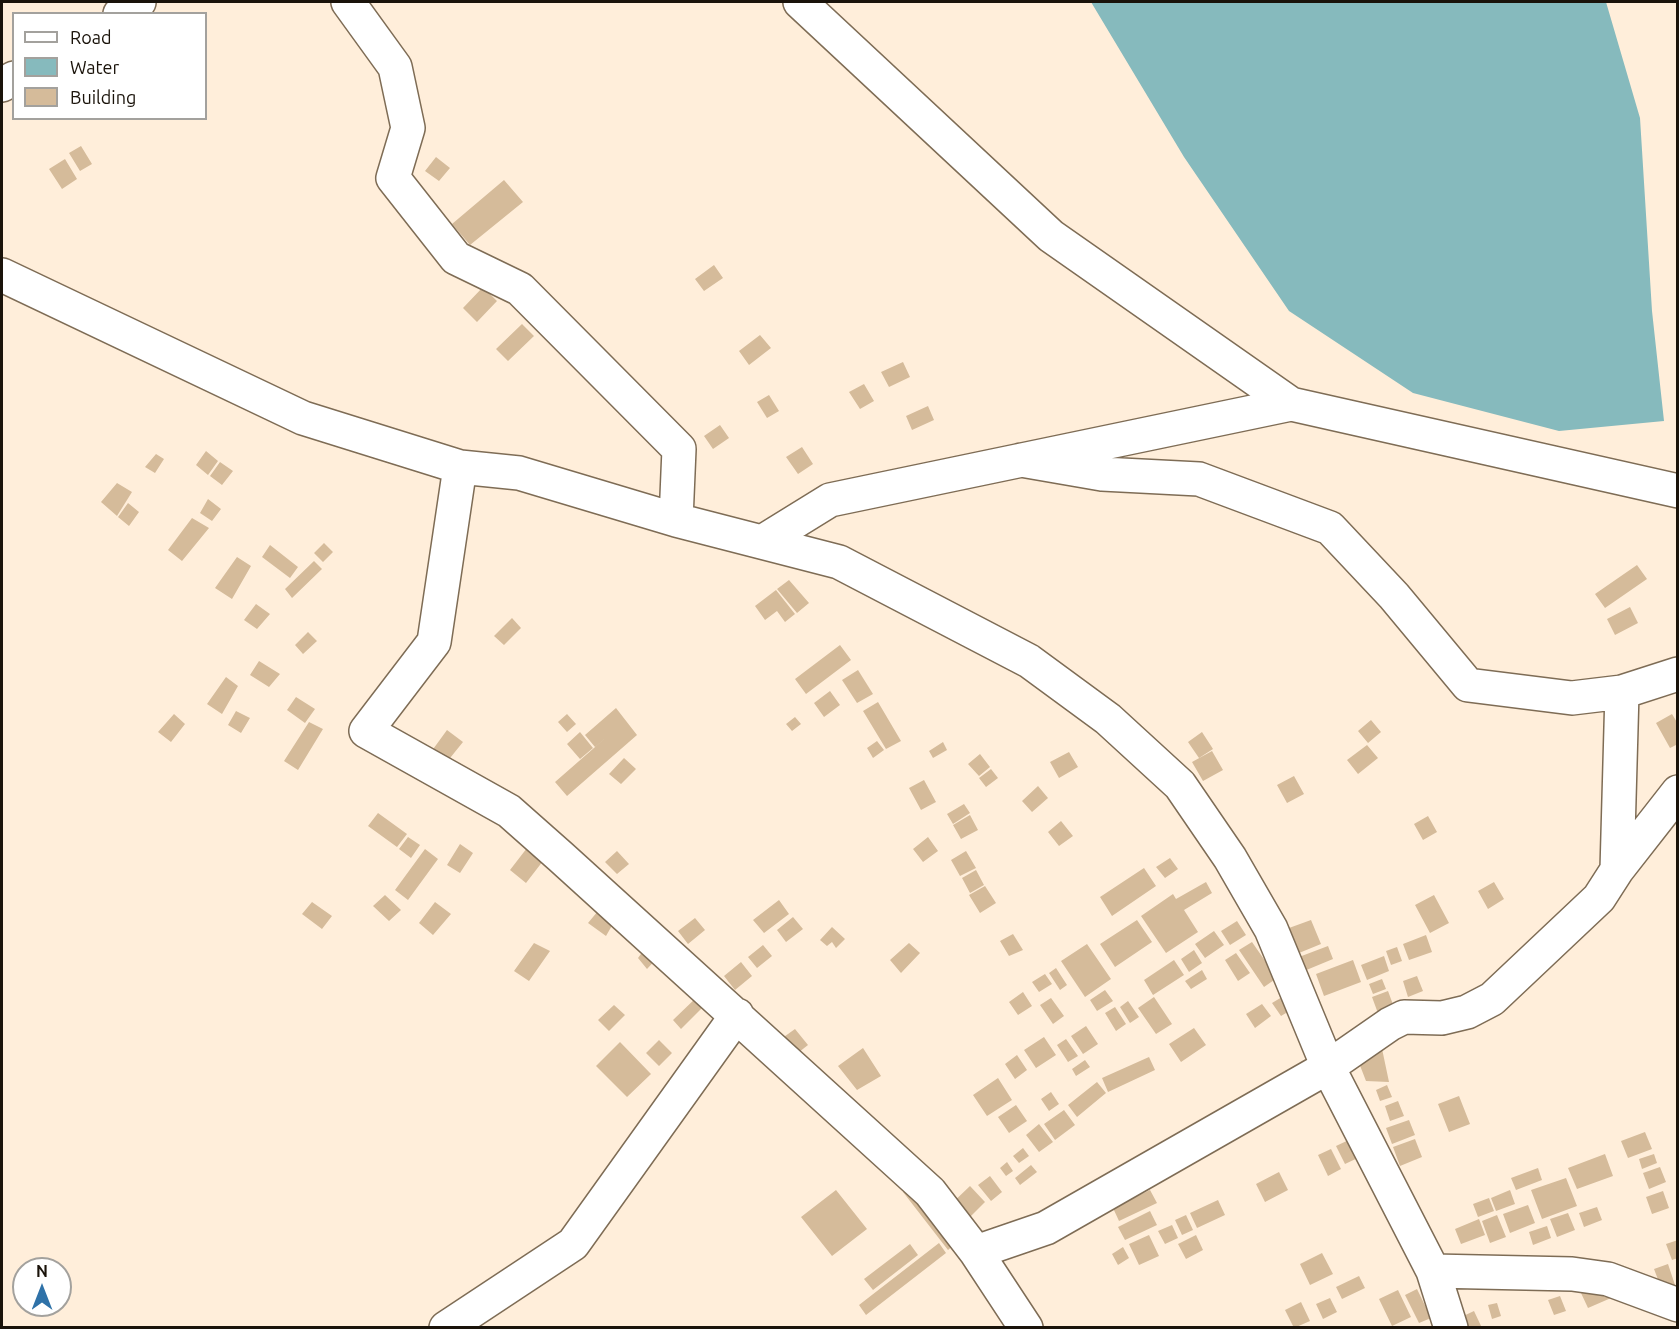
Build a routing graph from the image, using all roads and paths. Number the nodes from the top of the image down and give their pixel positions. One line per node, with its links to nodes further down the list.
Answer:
1 (139, 2): 4 (street)
2 (348, 2): 10 (street)
3 (800, 2): 6 (street)
4 (123, 12)
5 (2, 275): 8 (street)
6 (1291, 404): 7 (street); 9 (street)
7 (1021, 460): 11 (street); 13 (street)
8 (460, 467): 10 (street); 16 (street)
9 (1677, 491)
10 (676, 520): 11 (street)
11 (762, 542): 17 (street)
12 (1677, 674): 13 (street)
13 (1622, 692): 15 (street)
14 (1677, 792): 15 (street)
15 (1617, 870): 17 (street)
16 (737, 1015): 18 (street); 21 (street)
17 (1328, 1067): 18 (street); 19 (street)
18 (976, 1251): 22 (street)
19 (1433, 1271): 20 (street); 23 (street)
20 (1677, 1305)
21 (446, 1328)
22 (1026, 1328)
23 (1451, 1328)

